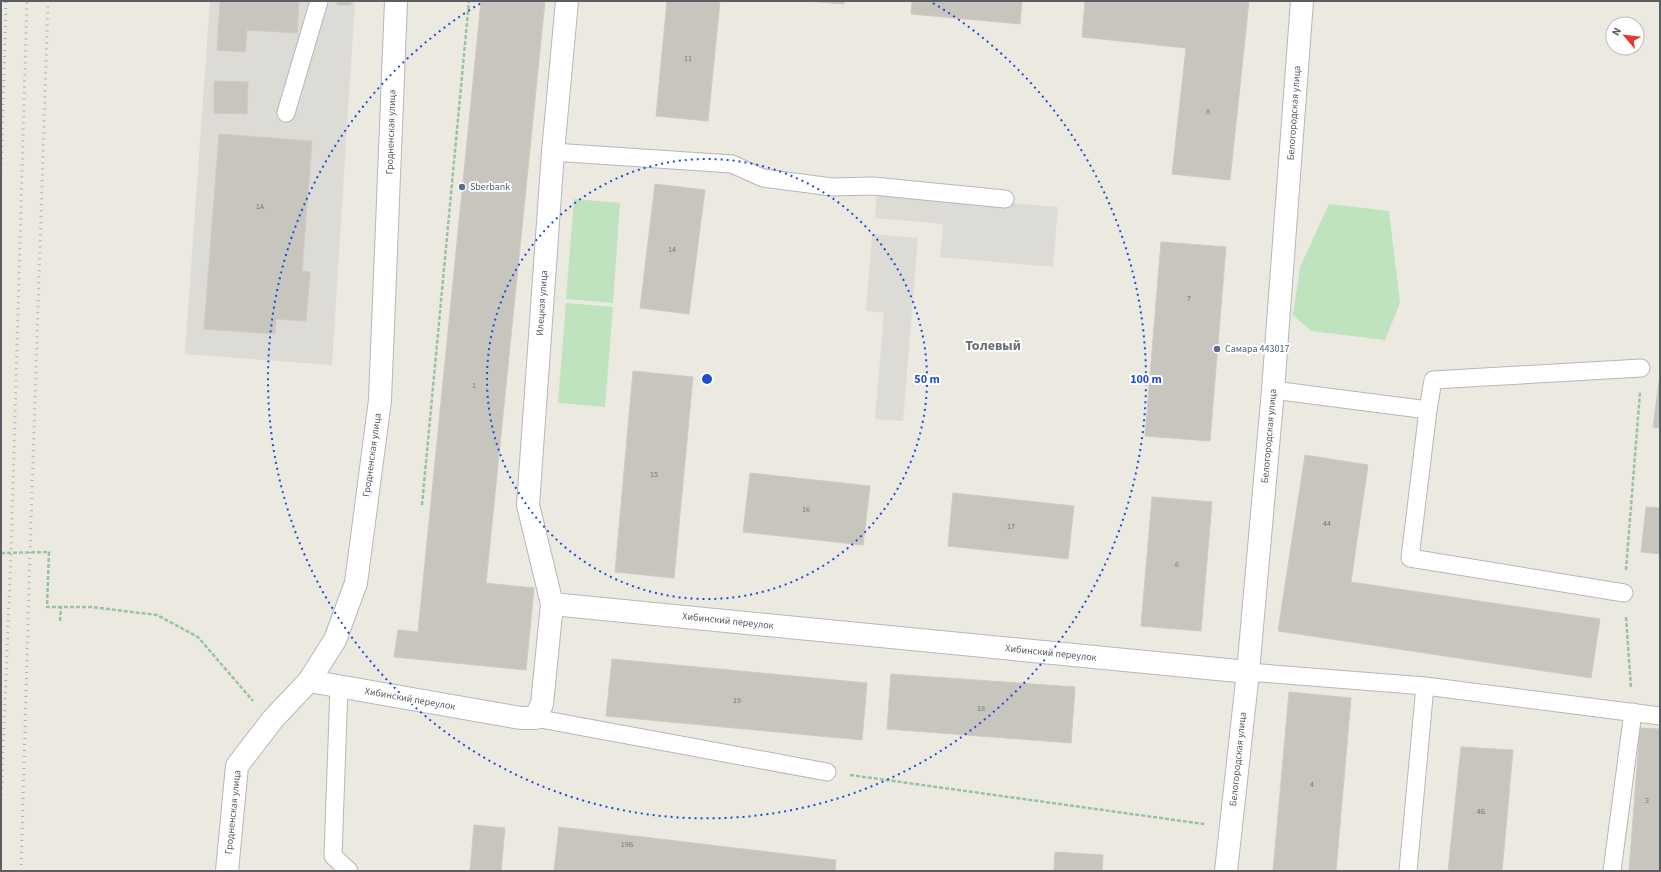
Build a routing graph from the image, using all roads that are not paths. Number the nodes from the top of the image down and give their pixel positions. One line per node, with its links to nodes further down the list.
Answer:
1 (319, 1): 5 (lane)
2 (396, 1): 14 (street, Гродненская улица)
3 (567, 1): 6 (street, Илецкая улица)
4 (1302, 1): 9 (street, Белогородская улица)
5 (286, 113)
6 (553, 152): 7 (lane); 12 (street, Илецкая улица)
7 (1005, 199)
8 (1641, 368): 10 (lane)
9 (1273, 390): 10 (lane); 13 (street, Белогородская улица)
10 (1428, 410): 11 (lane)
11 (1624, 593)
12 (552, 604): 13 (street, Хибинский переулок); 19 (street)
13 (1248, 672): 15 (lane); 23 (street, Белогородская улица)
14 (310, 681): 16 (street, Хибинский переулок); 21 (street, Гродненская улица)
15 (1425, 686): 17 (lane); 24 (lane)
16 (339, 687): 19 (street, Хибинский переулок); 22 (lane)
17 (1633, 712): 18 (lane); 25 (lane)
18 (1660, 716)
19 (535, 718): 20 (lane)
20 (827, 772)
21 (227, 871)
22 (349, 871)
23 (1226, 871)
24 (1408, 871)
25 (1612, 871)

